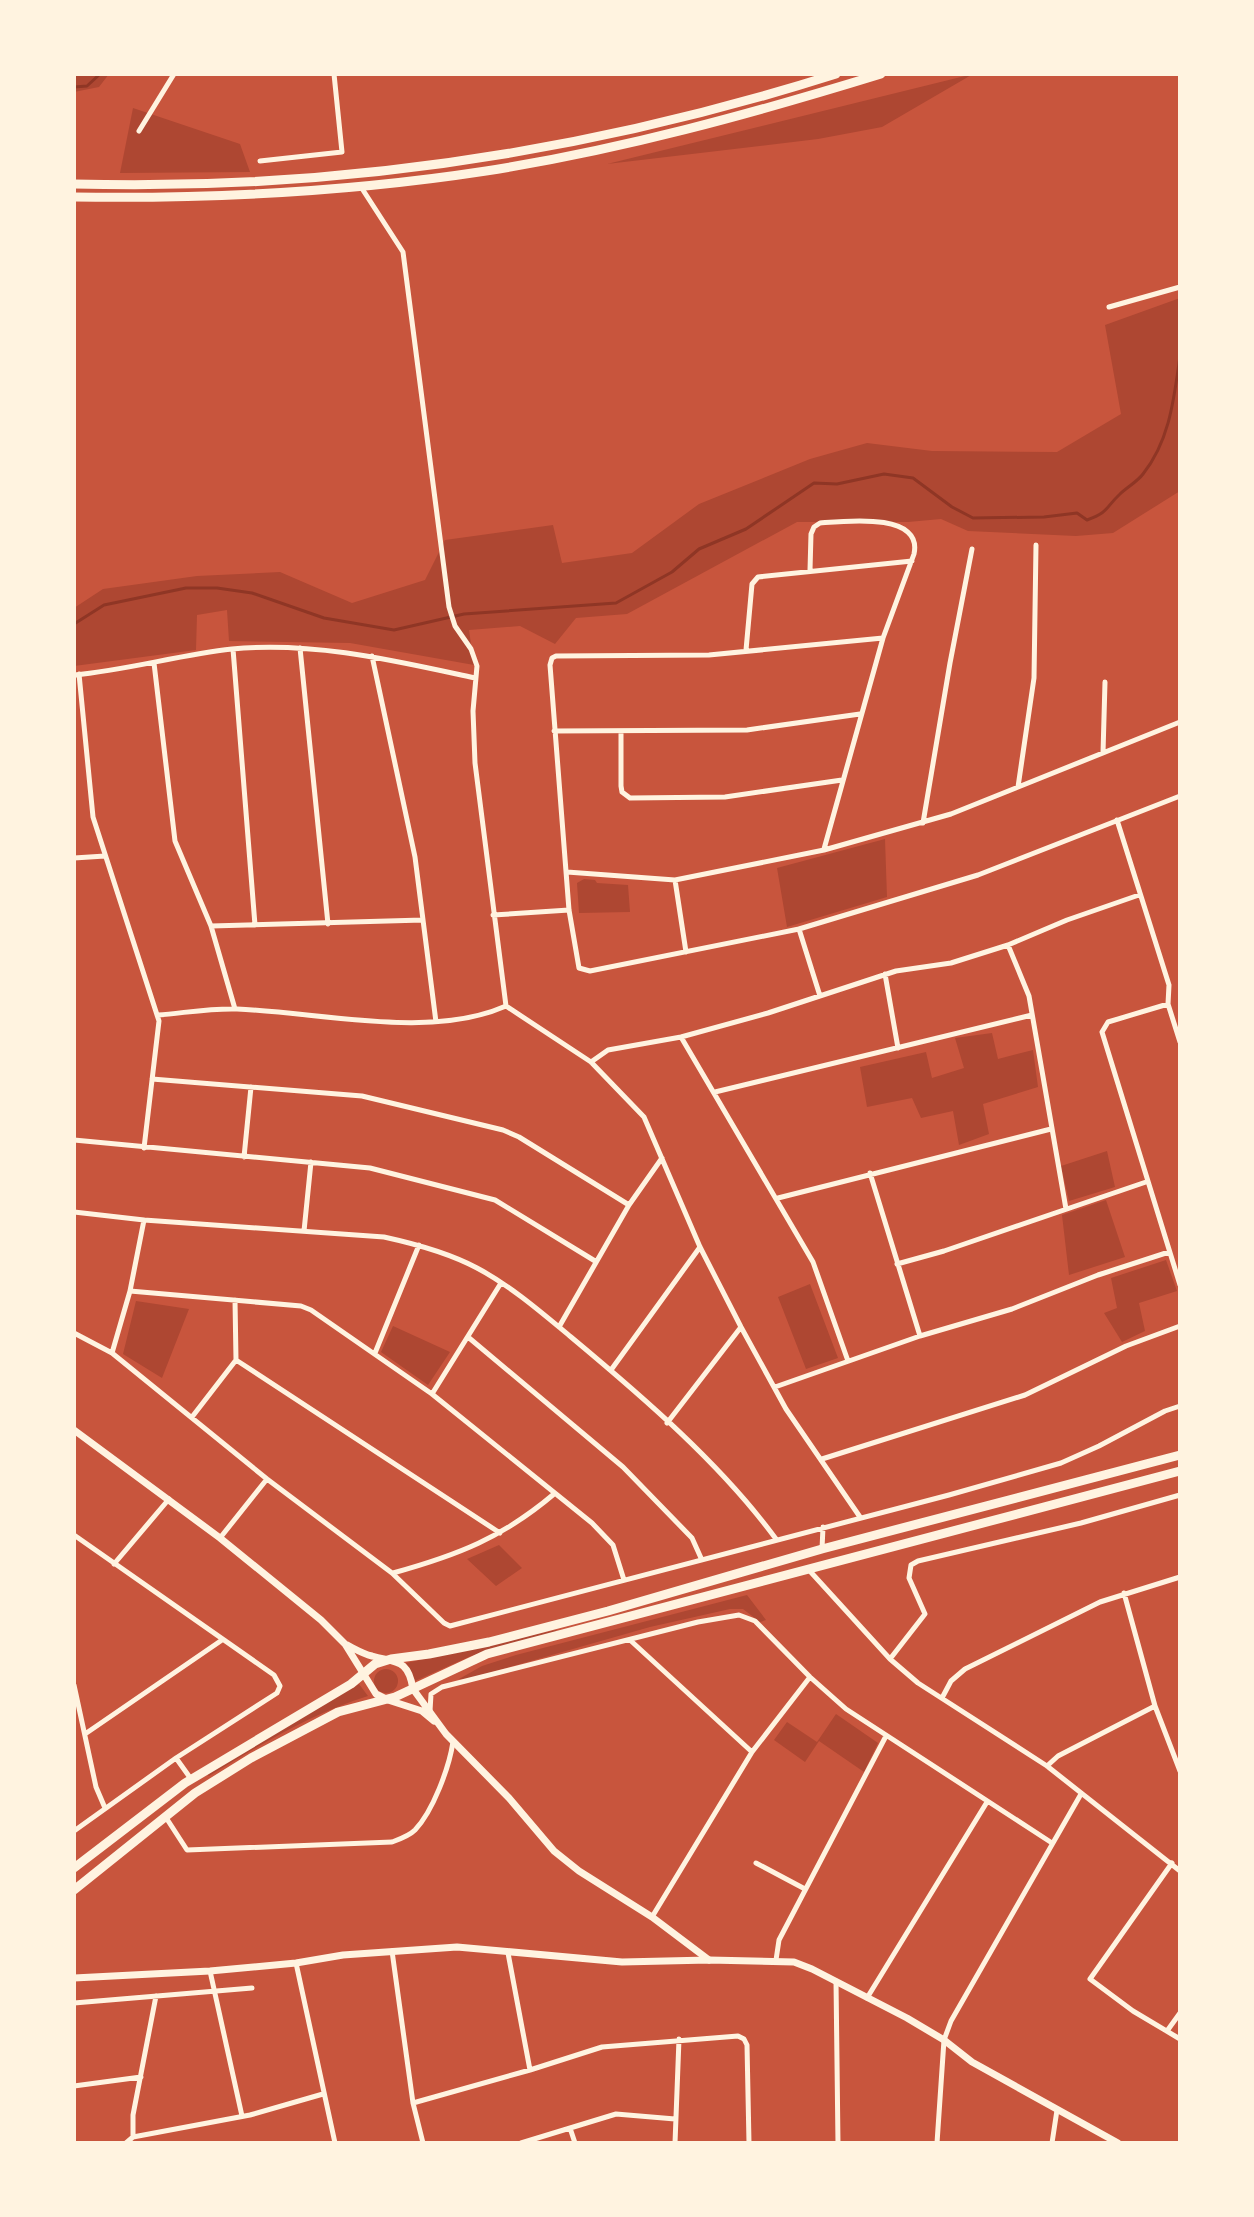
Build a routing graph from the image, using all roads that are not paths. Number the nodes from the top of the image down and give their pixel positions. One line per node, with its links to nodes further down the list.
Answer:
1 (174, 74): 5 (street)
2 (334, 74): 6 (street)
3 (836, 74): 7 (highway)
4 (881, 74): 8 (highway)
5 (139, 131)
6 (260, 161)
7 (74, 184)
8 (361, 187): 9 (highway); 23 (street)
9 (74, 197)
10 (1180, 287): 11 (street)
11 (1109, 307)
12 (1036, 545): 31 (street)
13 (972, 549): 34 (street)
14 (912, 561): 15 (street); 15 (street); 16 (street)
15 (810, 570): 19 (street)
16 (883, 638): 19 (street); 25 (street)
17 (300, 648): 18 (street); 20 (street); 44 (street)
18 (233, 649): 21 (street); 45 (street)
19 (746, 650): 27 (street)
20 (372, 656): 23 (street); 43 (street)
21 (154, 663): 22 (street); 46 (street)
22 (76, 674): 36 (street)
23 (475, 678): 42 (street)
24 (1105, 682): 29 (street)
25 (860, 714): 28 (street); 30 (street)
26 (1180, 722): 29 (street)
27 (554, 731): 28 (street); 38 (street)
28 (621, 732): 30 (street)
29 (1103, 753): 31 (street)
30 (842, 780): 35 (street)
31 (1018, 788): 34 (street)
32 (1180, 796): 33 (street)
33 (1117, 820): 40 (street); 47 (street)
34 (923, 823): 35 (street)
35 (824, 850): 39 (street)
36 (105, 856): 37 (street); 55 (street)
37 (74, 858)
38 (567, 872): 39 (street); 41 (street)
39 (675, 880): 49 (street)
40 (1139, 895): 48 (street); 52 (street)
41 (569, 910): 42 (street); 49 (street)
42 (493, 915): 53 (street)
43 (423, 920): 44 (street); 57 (street)
44 (328, 924): 45 (street)
45 (255, 925): 46 (street)
46 (211, 926): 54 (street)
47 (799, 929): 49 (street); 51 (street)
48 (1008, 945): 50 (street); 56 (street)
49 (686, 952)
50 (885, 974): 51 (street); 60 (street)
51 (820, 996): 58 (street)
52 (1168, 1004): 59 (street); 72 (street)
53 (506, 1006): 57 (street); 61 (street)
54 (235, 1009): 55 (street); 57 (street)
55 (157, 1015): 62 (street)
56 (1032, 1015): 60 (street); 65 (street)
57 (436, 1022)
58 (681, 1037): 61 (street); 64 (street)
59 (1180, 1042)
60 (898, 1048): 64 (street)
61 (591, 1062): 69 (street)
62 (152, 1079): 63 (street); 67 (street)
63 (251, 1087): 68 (street); 74 (street)
64 (715, 1092): 73 (street)
65 (1051, 1129): 71 (street); 75 (street)
66 (74, 1140): 67 (street)
67 (144, 1148): 68 (street)
68 (244, 1157): 70 (street)
69 (662, 1157): 74 (street); 80 (street)
70 (311, 1162): 78 (street); 82 (street)
71 (870, 1173): 73 (street); 83 (street)
72 (1146, 1182): 75 (street); 81 (street)
73 (778, 1198): 97 (street)
74 (629, 1205): 82 (street)
75 (1066, 1209): 83 (street)
76 (74, 1212): 77 (street)
77 (144, 1220): 78 (street); 86 (street)
78 (304, 1231): 79 (street)
79 (419, 1245): 84 (street); 95 (street)
80 (700, 1247): 90 (street); 98 (street)
81 (1169, 1252): 85 (street); 92 (street)
82 (595, 1261): 89 (street)
83 (897, 1264): 92 (street)
84 (501, 1283): 89 (street); 93 (street)
85 (1180, 1285)
86 (130, 1291): 87 (street); 94 (street)
87 (235, 1300): 95 (street); 96 (street)
88 (1180, 1326): 106 (street)
89 (559, 1327): 98 (street)
90 (741, 1327): 99 (street); 103 (street)
91 (74, 1333): 94 (street)
92 (920, 1336): 97 (street)
93 (468, 1337): 100 (street); 119 (street)
94 (112, 1353): 102 (street)
95 (375, 1353): 100 (street)
96 (236, 1360): 102 (street); 114 (street)
97 (848, 1361): 99 (street)
98 (611, 1370): 103 (street)
99 (775, 1387): 106 (street)
100 (432, 1394): 109 (street)
101 (1180, 1409): 112 (street)
102 (192, 1417): 108 (street)
103 (667, 1423): 117 (street)
104 (74, 1430): 111 (main road)
105 (1180, 1455): 118 (highway)
106 (821, 1459): 112 (street)
107 (1180, 1471): 121 (highway)
108 (267, 1479): 116 (street); 122 (street)
109 (554, 1494): 114 (street); 124 (street)
110 (1180, 1495): 130 (street)
111 (169, 1499): 116 (main road); 120 (street)
112 (860, 1517): 113 (street)
113 (823, 1527): 117 (street); 118 (street)
114 (500, 1533): 122 (street)
115 (74, 1535): 120 (street)
116 (220, 1538): 128 (main road)
117 (776, 1539): 119 (street)
118 (822, 1549): 129 (highway)
119 (701, 1558): 124 (street)
120 (114, 1564): 126 (street)
121 (808, 1569): 130 (street); 134 (highway)
122 (392, 1573): 124 (street)
123 (1180, 1577): 125 (street)
124 (624, 1580)
125 (1124, 1593): 135 (street); 137 (street)
126 (222, 1640): 140 (street); 144 (street)
127 (630, 1640): 132 (street); 138 (street); 143 (street)
128 (345, 1644): 129 (main road); 131 (main road)
129 (391, 1659): 131 (highway); 134 (main road)
130 (890, 1659): 135 (street)
131 (364, 1674): 136 (main road); 147 (highway)
132 (810, 1677): 141 (street); 143 (street)
133 (74, 1685): 140 (street)
134 (413, 1689): 136 (highway); 138 (main road)
135 (942, 1698): 145 (street)
136 (386, 1699): 139 (main road); 151 (highway)
137 (1155, 1706): 145 (street); 146 (street)
138 (430, 1711): 139 (main road)
139 (442, 1728): 142 (main road)
140 (85, 1734): 150 (street)
141 (886, 1736): 149 (street); 158 (street)
142 (453, 1741): 151 (street); 160 (main road)
143 (752, 1752): 160 (street)
144 (176, 1758): 147 (street); 150 (street)
145 (1047, 1766): 148 (street)
146 (1180, 1771)
147 (191, 1779): 156 (highway)
148 (1081, 1794): 153 (street); 155 (street)
149 (987, 1802): 153 (street); 172 (street)
150 (105, 1808): 152 (street)
151 (165, 1816): 159 (highway)
152 (74, 1831)
153 (1052, 1843): 178 (street)
154 (756, 1863): 158 (street)
155 (1172, 1863): 157 (street); 175 (street)
156 (74, 1868)
157 (1180, 1871)
158 (805, 1889): 164 (street)
159 (74, 1890)
160 (652, 1917): 163 (main road)
161 (392, 1951): 162 (main road); 165 (main road); 183 (street)
162 (508, 1953): 163 (main road); 179 (street)
163 (709, 1960): 164 (main road)
164 (776, 1960): 168 (main road)
165 (296, 1963): 166 (main road); 182 (street)
166 (210, 1971): 167 (main road); 170 (street)
167 (74, 1978)
168 (836, 1981): 172 (main road); 197 (street)
169 (252, 1988): 170 (street)
170 (213, 1990): 171 (street); 185 (street)
171 (156, 1996): 173 (street); 180 (street)
172 (867, 1998): 178 (main road)
173 (74, 2003)
174 (1180, 2013): 175 (street)
175 (1167, 2031): 177 (street)
176 (679, 2039): 179 (street); 186 (street); 196 (street)
177 (1180, 2039)
178 (944, 2040): 184 (main road); 198 (street)
179 (530, 2070): 183 (street)
180 (141, 2077): 181 (street); 188 (street)
181 (74, 2086)
182 (323, 2094): 185 (street); 191 (street)
183 (413, 2103): 192 (street)
184 (1057, 2110): 189 (main road); 199 (street)
185 (242, 2116): 188 (street)
186 (675, 2119): 187 (street); 195 (street)
187 (570, 2128): 193 (street); 194 (street)
188 (133, 2137): 190 (street)
189 (1108, 2140): 200 (main road)
190 (126, 2143)
191 (335, 2143)
192 (423, 2143)
193 (521, 2143)
194 (575, 2143)
195 (675, 2143)
196 (749, 2143)
197 (838, 2143)
198 (937, 2143)
199 (1052, 2143)
200 (1118, 2143)

